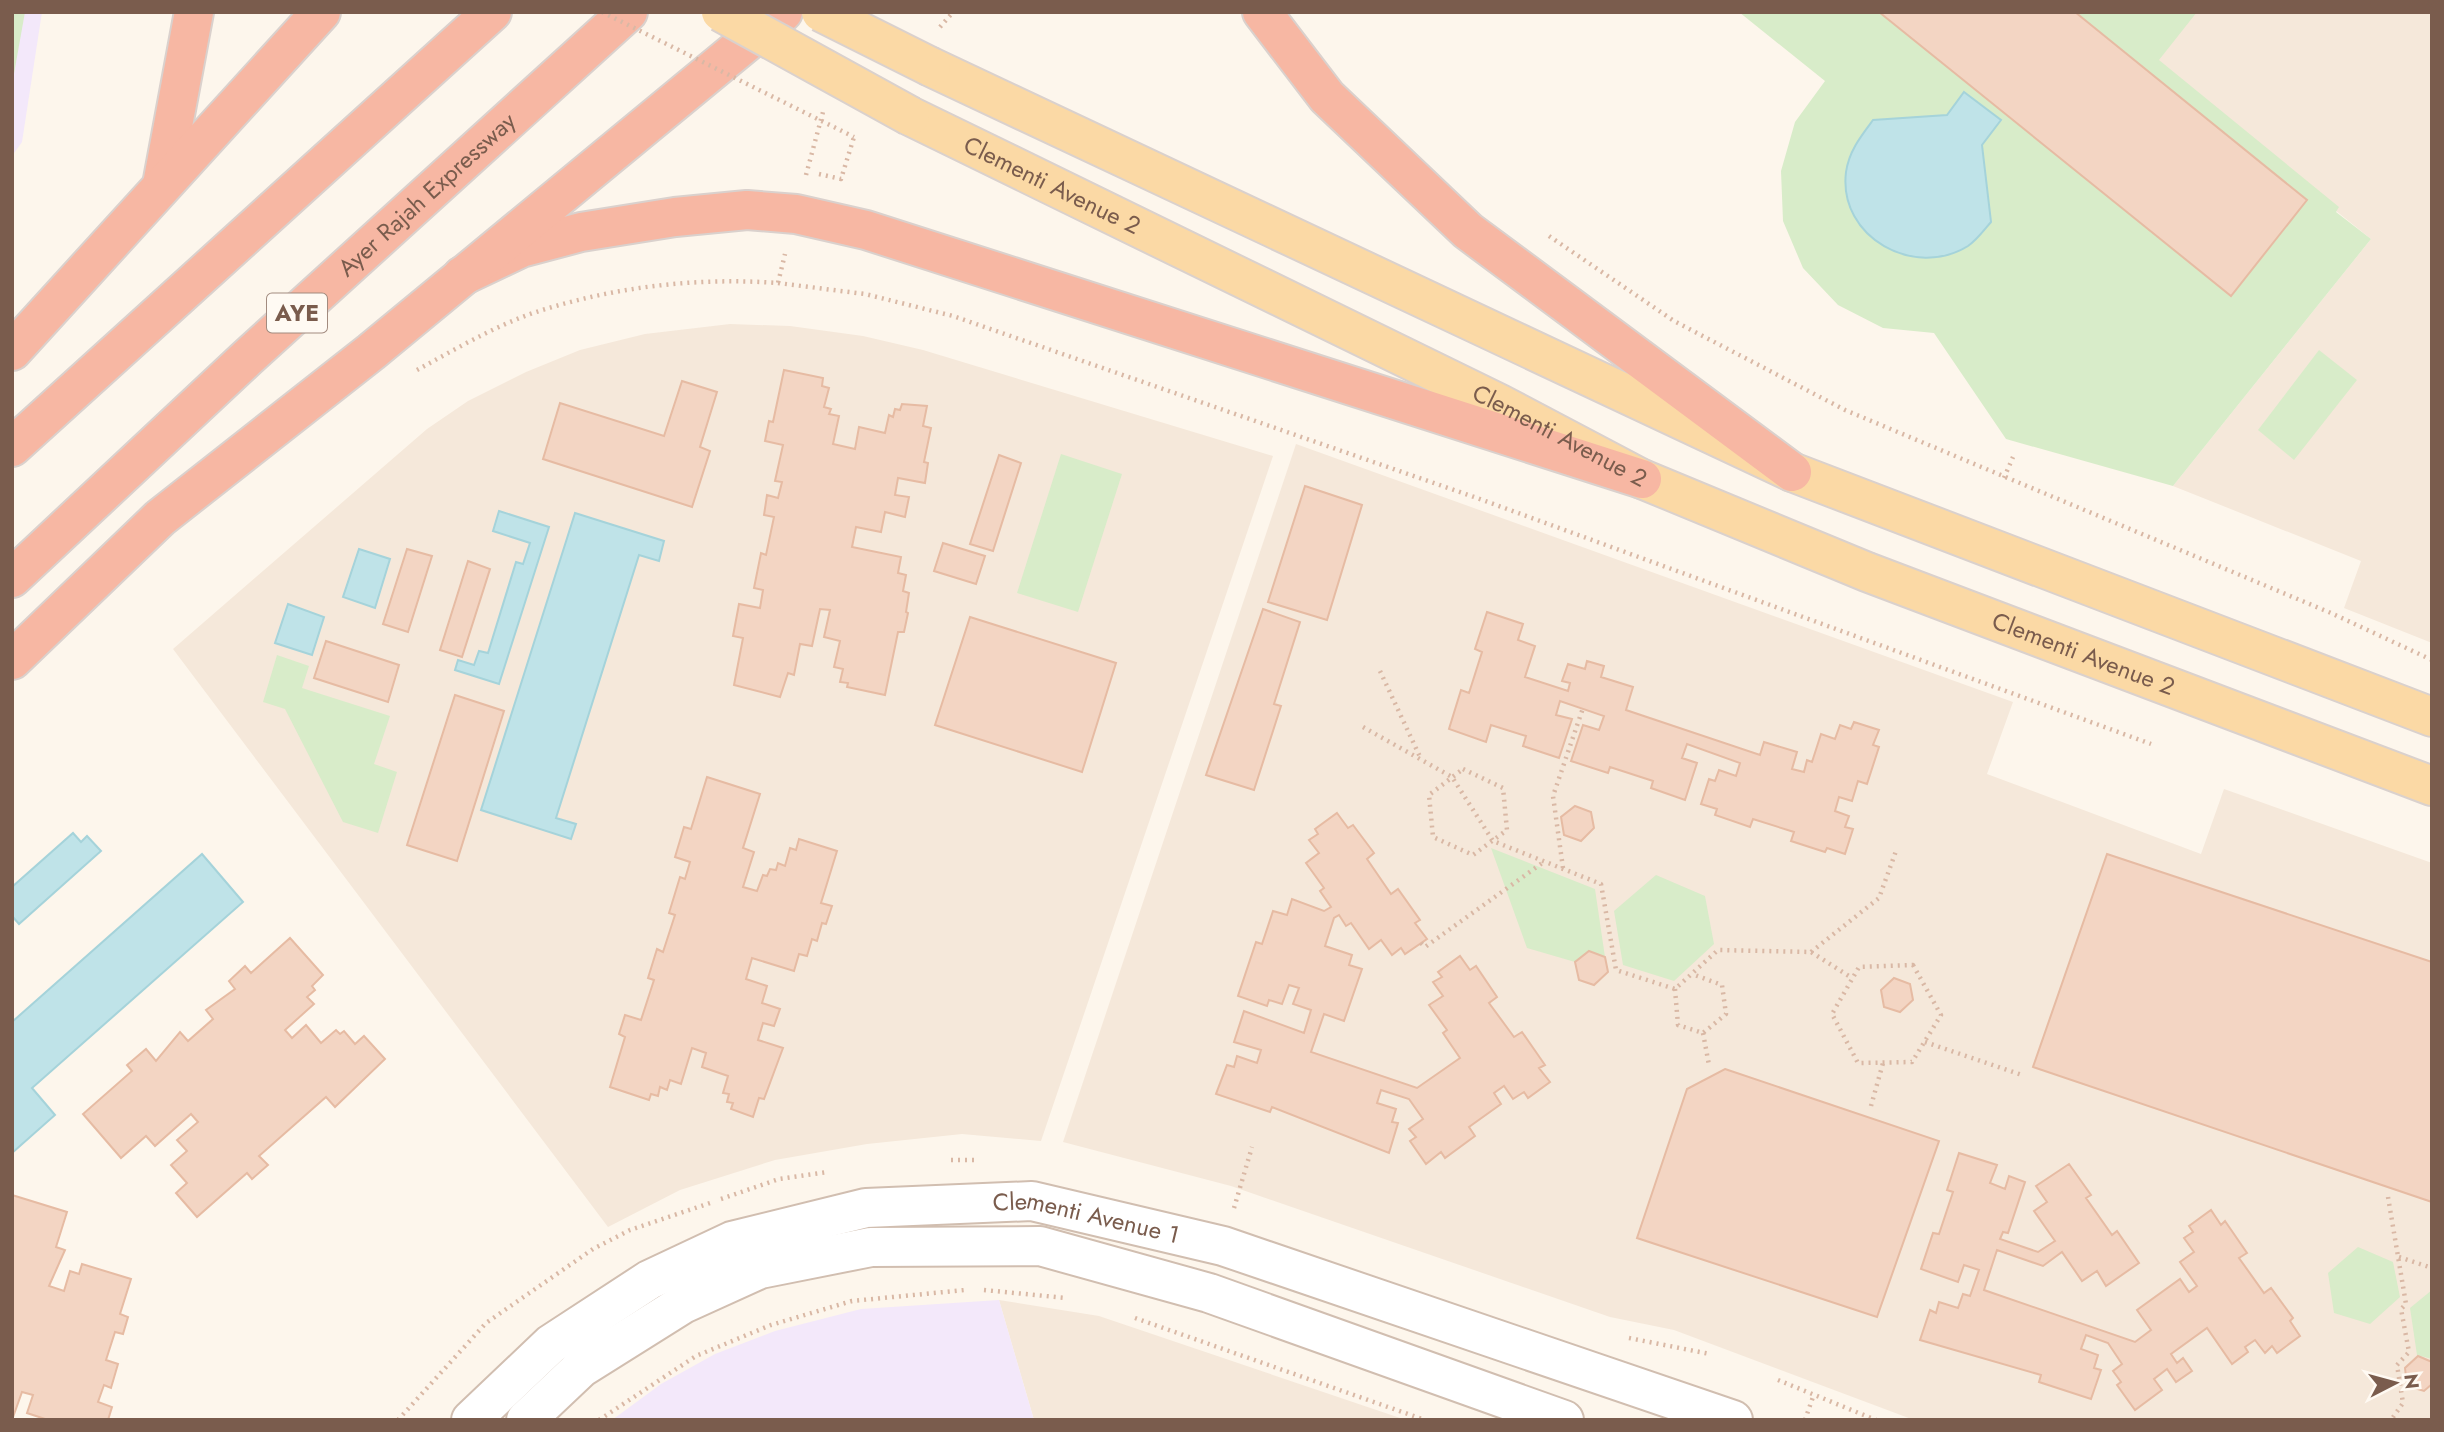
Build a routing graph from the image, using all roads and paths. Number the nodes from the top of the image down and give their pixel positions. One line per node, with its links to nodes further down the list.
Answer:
1 (194, 12): 10 (highway)
2 (492, 12): 17 (highway)
3 (602, 12): 11 (path, bridge)
4 (628, 12): 22 (highway, Ayer Rajah Expressway / AYE)
5 (721, 12): 21 (main road, Clementi Avenue 2, bridge)
6 (783, 12): 13 (highway)
7 (821, 12): 19 (main road, bridge)
8 (1262, 12): 19 (highway)
9 (317, 14): 10 (highway)
10 (162, 187): 15 (highway)
11 (796, 214): 13 (highway); 14 (path); 21 (highway)
12 (1547, 235): 20 (path)
13 (462, 276): 23 (highway)
14 (778, 283): 16 (path); 29 (path)
15 (12, 351)
16 (411, 374)
17 (12, 447)
18 (2013, 457): 20 (path)
19 (1792, 472): 27 (main road)
20 (2004, 478): 24 (path)
21 (1642, 479): 32 (main road, Clementi Avenue 2)
22 (12, 578)
23 (12, 660)
24 (2432, 660)
25 (1380, 671): 30 (path)
26 (1583, 708): 36 (path)
27 (2432, 717)
28 (1363, 727): 30 (path)
29 (2151, 744)
30 (1422, 761): 31 (path)
31 (1452, 777): 33 (path); 33 (path); 33 (path)
32 (2432, 786)
33 (1493, 841): 35 (path)
34 (1896, 851): 38 (path)
35 (1545, 861): 36 (path); 37 (path)
36 (1563, 868): 41 (path)
37 (1421, 943)
38 (1811, 952): 39 (path); 40 (path)
39 (1692, 974): 41 (path); 42 (path)
40 (1852, 978): 43 (path); 44 (path)
41 (1675, 989): 42 (path)
42 (1703, 1033): 45 (path)
43 (1925, 1042): 44 (path); 46 (path)
44 (1883, 1063): 47 (path)
45 (1709, 1065)
46 (2022, 1075)
47 (1871, 1106)
48 (2388, 1197): 49 (path)
49 (2398, 1256): 50 (path); 63 (path)
50 (2432, 1268)
51 (1071, 1299): 57 (path)
52 (1132, 1317): 58 (path)
53 (1778, 1380): 54 (path)
54 (1814, 1394): 61 (path); 62 (path)
55 (471, 1420): 60 (street, Clementi Avenue 1)
56 (526, 1420): 59 (street, Clementi Avenue 1)
57 (599, 1420)
58 (1425, 1420)
59 (1564, 1420)
60 (1732, 1420)
61 (1805, 1420)
62 (1876, 1420)
63 (2390, 1420)

